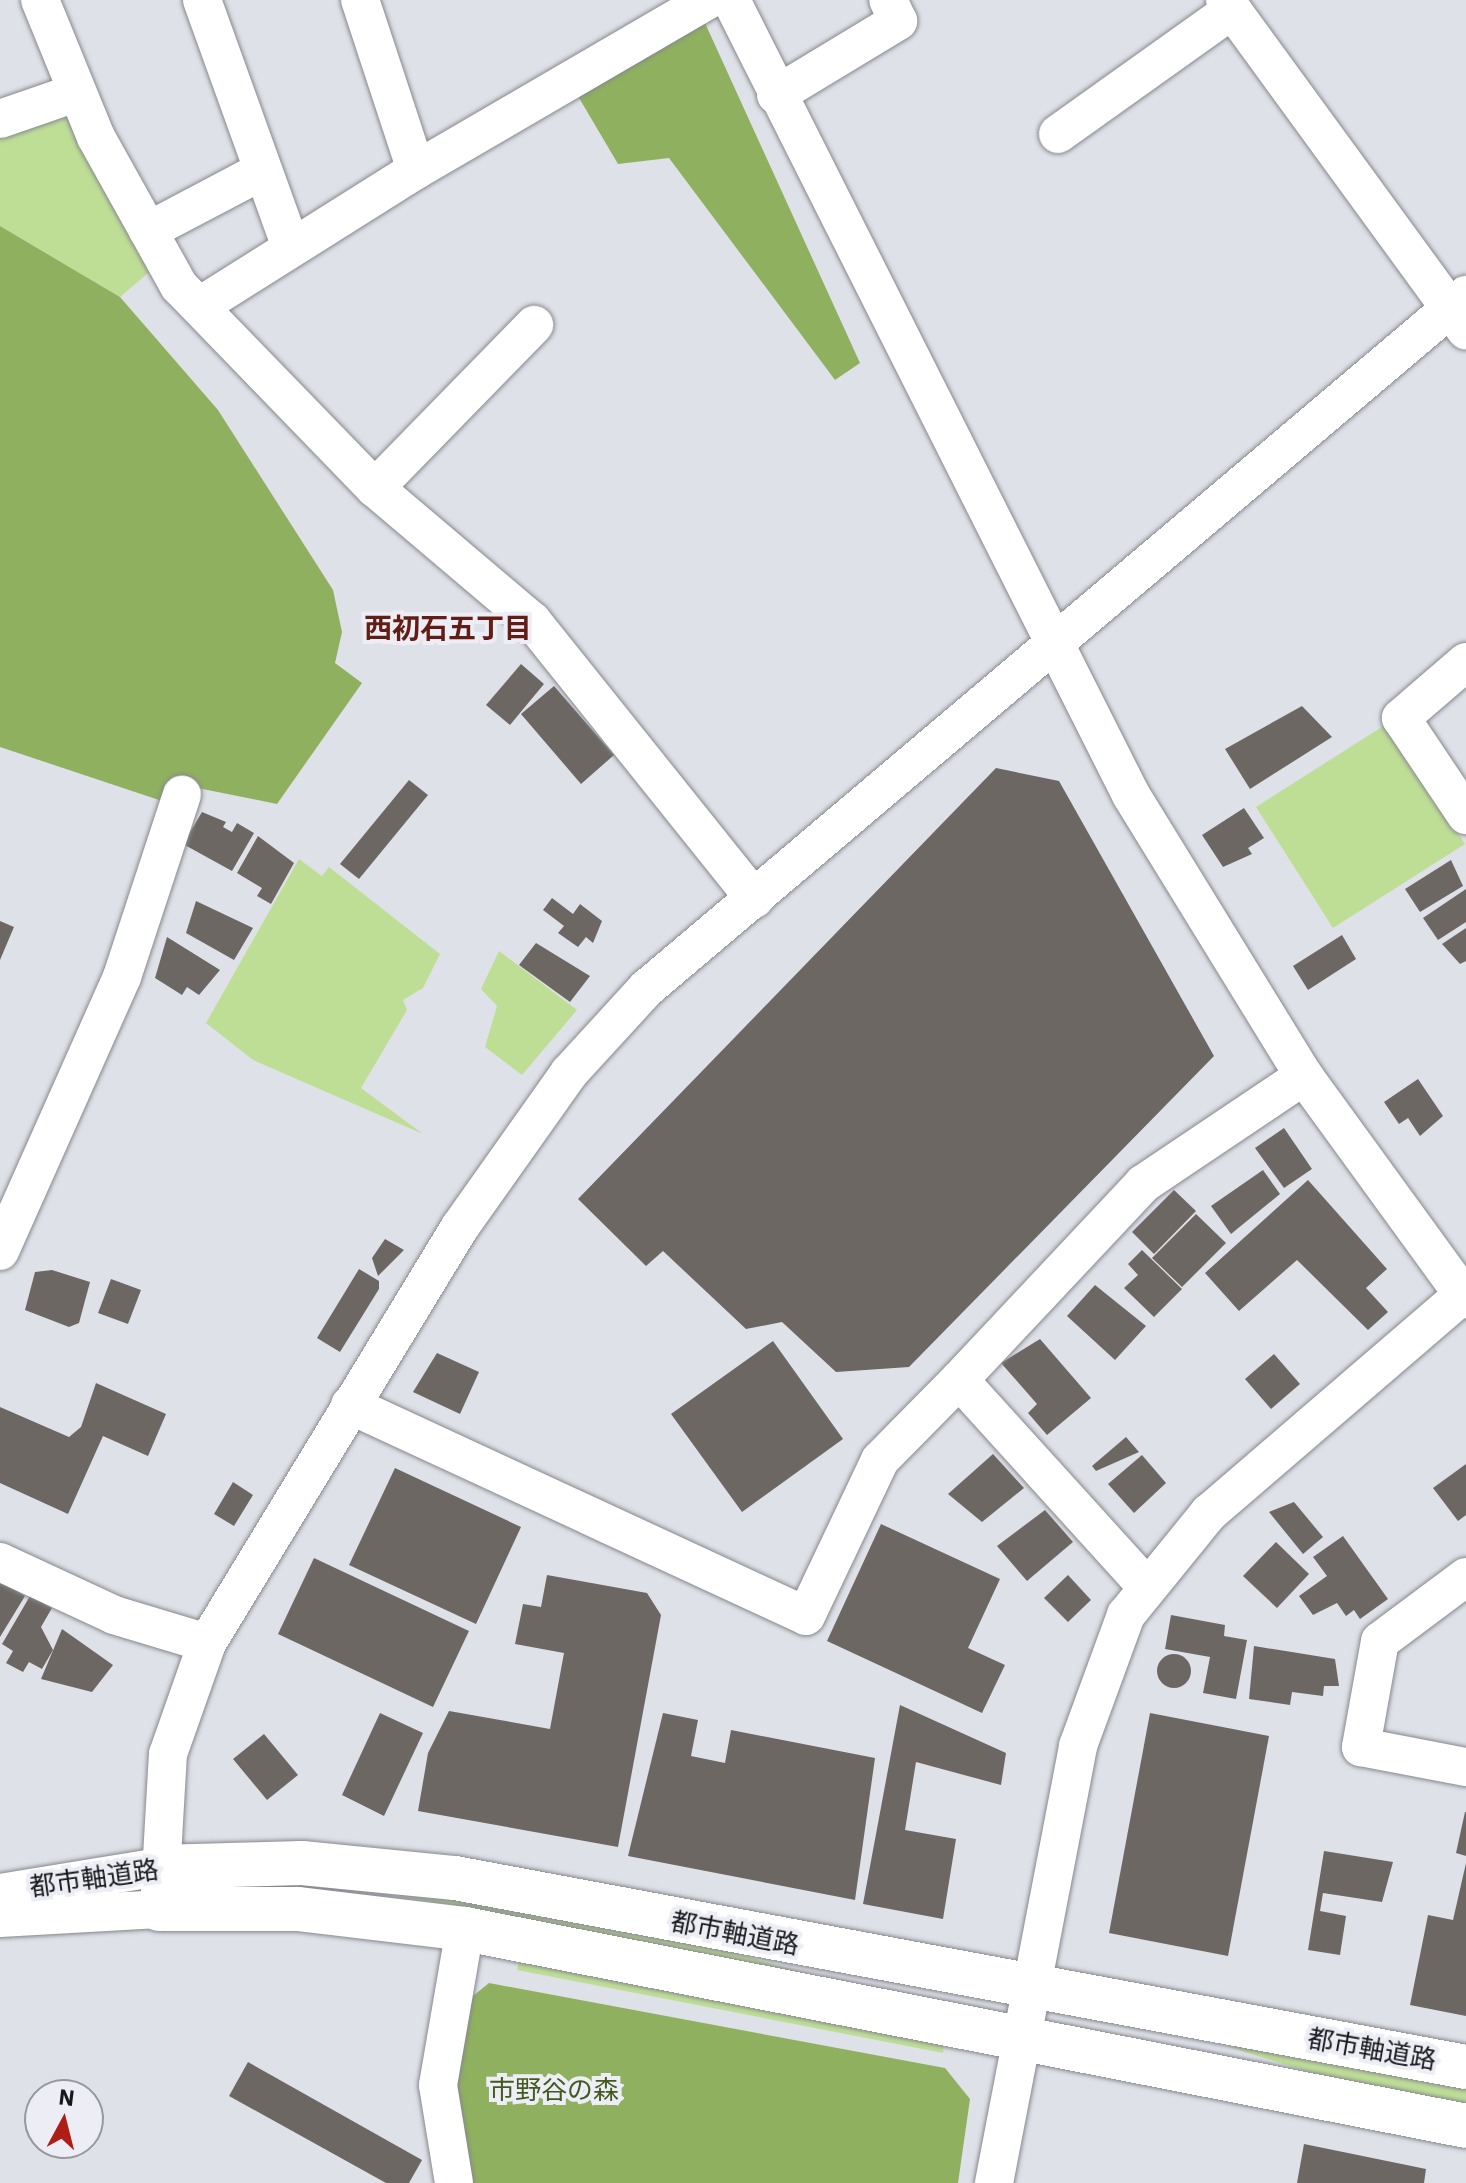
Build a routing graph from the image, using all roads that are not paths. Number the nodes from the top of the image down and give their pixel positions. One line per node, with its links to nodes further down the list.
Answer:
1 (40, 0): 8 (street)
2 (202, 0): 13 (street)
3 (360, 0): 12 (street)
4 (708, 0): 12 (street)
5 (731, 0): 9 (street)
6 (888, 0): 9 (street)
7 (1229, 5): 11 (street); 17 (street)
8 (75, 93): 10 (street); 14 (street)
9 (776, 95): 20 (street)
10 (0, 119)
11 (1058, 134)
12 (416, 170): 15 (street)
13 (262, 171): 14 (street); 15 (street)
14 (148, 231): 16 (street)
15 (291, 247): 16 (street)
16 (203, 304): 19 (street)
17 (1460, 312): 20 (street)
18 (534, 325): 19 (street)
19 (375, 488): 24 (street)
20 (1056, 643): 24 (street); 25 (street)
21 (1466, 662): 23 (street)
22 (182, 795): 26 (street)
23 (1466, 815)
24 (755, 899): 29 (street)
25 (1304, 1076): 27 (street); 28 (street)
26 (0, 1251)
27 (1465, 1295): 32 (street)
28 (959, 1380): 29 (street); 32 (street)
29 (350, 1405): 33 (street)
30 (0, 1562): 33 (street)
31 (1466, 1577): 34 (street)
32 (1146, 1586): 39 (street)
33 (207, 1643): 35 (street)
34 (1466, 1767)
35 (159, 1888): 36 (street, 都市軸道路); 37 (street); 38 (main road, 都市軸道路); 39 (main road, 都市軸道路)
36 (0, 1893)
37 (0, 1918)
38 (465, 1929): 40 (main road, 都市軸道路); 43 (street)
39 (1033, 1988): 40 (street); 41 (main road, 都市軸道路)
40 (1022, 2037): 42 (main road, 都市軸道路); 44 (street)
41 (1466, 2067)
42 (1466, 2126)
43 (454, 2183)
44 (994, 2183)

